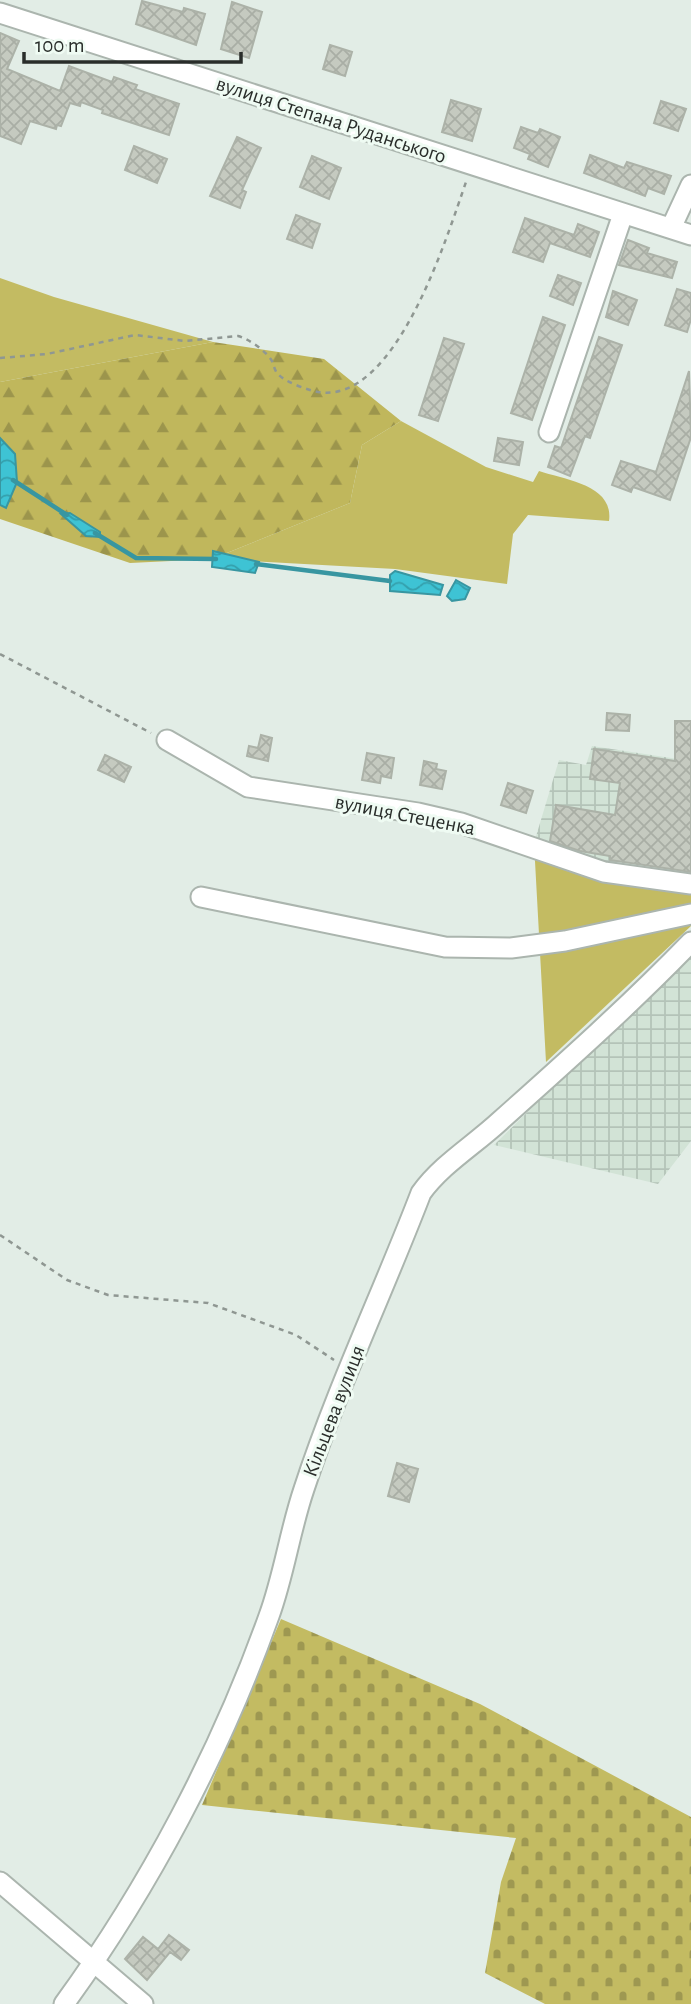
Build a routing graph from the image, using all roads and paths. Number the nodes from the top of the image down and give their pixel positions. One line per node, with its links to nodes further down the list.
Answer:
1 (4, 9): 2 (street, вулиця Степана Руданського)
2 (472, 165): 4 (street, вулиця Степана Руданського); 7 (path)
3 (691, 185): 5 (street)
4 (623, 214): 5 (street, вулиця Степана Руданського); 8 (street)
5 (671, 228): 6 (street, вулиця Степана Руданського)
6 (691, 235)
7 (0, 358)
8 (549, 432)
9 (0, 654): 10 (path)
10 (167, 740): 11 (street, вулиця Стеценка)
11 (691, 884)
12 (201, 897): 13 (street)
13 (691, 914)
14 (691, 942): 16 (street, Кільцева вулиця)
15 (0, 1235): 16 (path)
16 (348, 1369): 18 (street, Кільцева вулиця)
17 (0, 1882): 18 (street)
18 (95, 1962): 19 (street, Кільцева вулиця); 20 (street)
19 (64, 2004)
20 (143, 2004)

